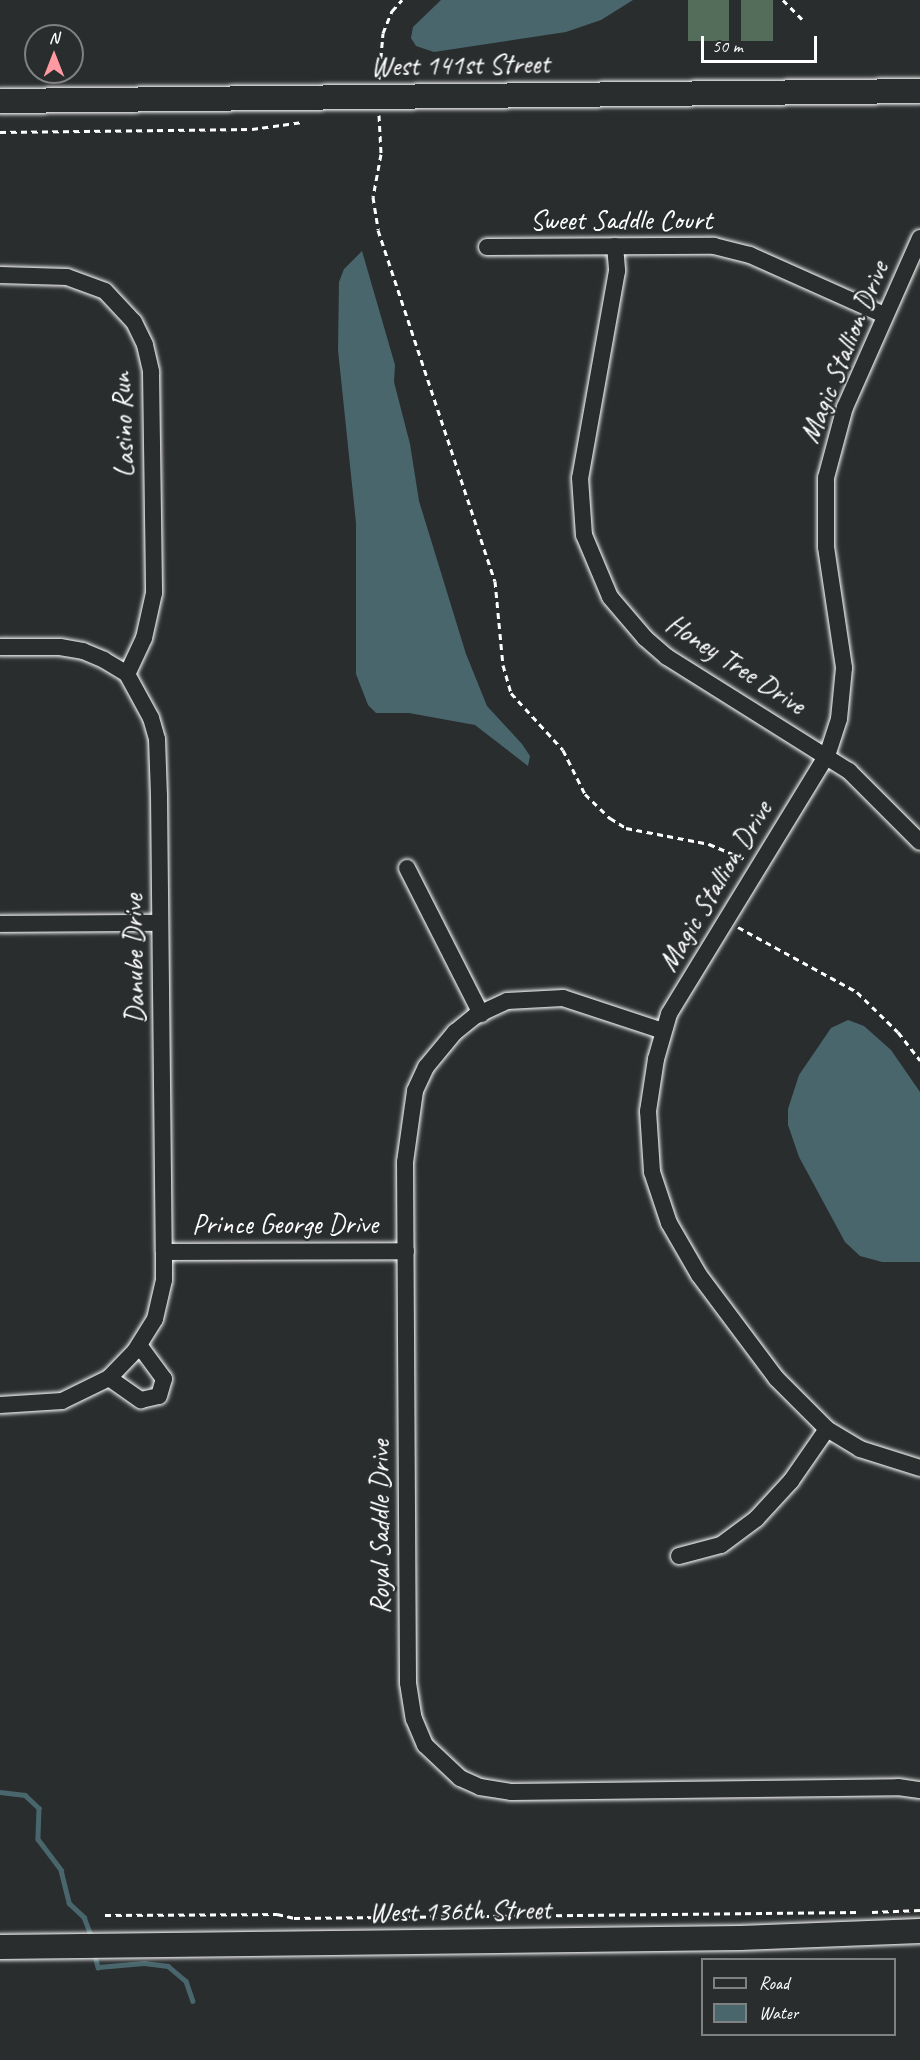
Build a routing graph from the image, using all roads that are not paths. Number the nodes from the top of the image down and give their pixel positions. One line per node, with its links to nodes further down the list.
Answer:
1 (920, 91): 2 (street, West 141st Street)
2 (0, 101)
3 (920, 238): 7 (street, Magic Stallion Drive)
4 (615, 246): 5 (street, Sweet Saddle Court); 7 (street, Sweet Saddle Court); 10 (street, Honey Tree Drive)
5 (487, 247)
6 (0, 275): 9 (street, Lasino Run)
7 (884, 315): 10 (street, Magic Stallion Drive)
8 (0, 647): 9 (street)
9 (127, 674): 13 (street, Danube Drive)
10 (827, 755): 11 (street, Honey Tree Drive); 16 (street, Magic Stallion Drive)
11 (920, 842)
12 (407, 868): 15 (street)
13 (160, 923): 14 (street); 18 (street, Danube Drive)
14 (0, 924)
15 (481, 1014): 16 (street, Royal Saddle Drive); 17 (street, Royal Saddle Drive)
16 (663, 1031): 22 (street, Magic Stallion Drive)
17 (406, 1251): 18 (street, Prince George Drive); 25 (street, Royal Saddle Drive)
18 (164, 1252): 19 (street, Danube Drive)
19 (140, 1345): 20 (street, Danube Drive); 20 (street)
20 (109, 1378): 21 (street)
21 (0, 1406)
22 (827, 1429): 23 (street, Magic Stallion Drive); 24 (street)
23 (920, 1468)
24 (679, 1556)
25 (920, 1790)
26 (920, 1931): 27 (street, West 136th Street)
27 (0, 1947)

